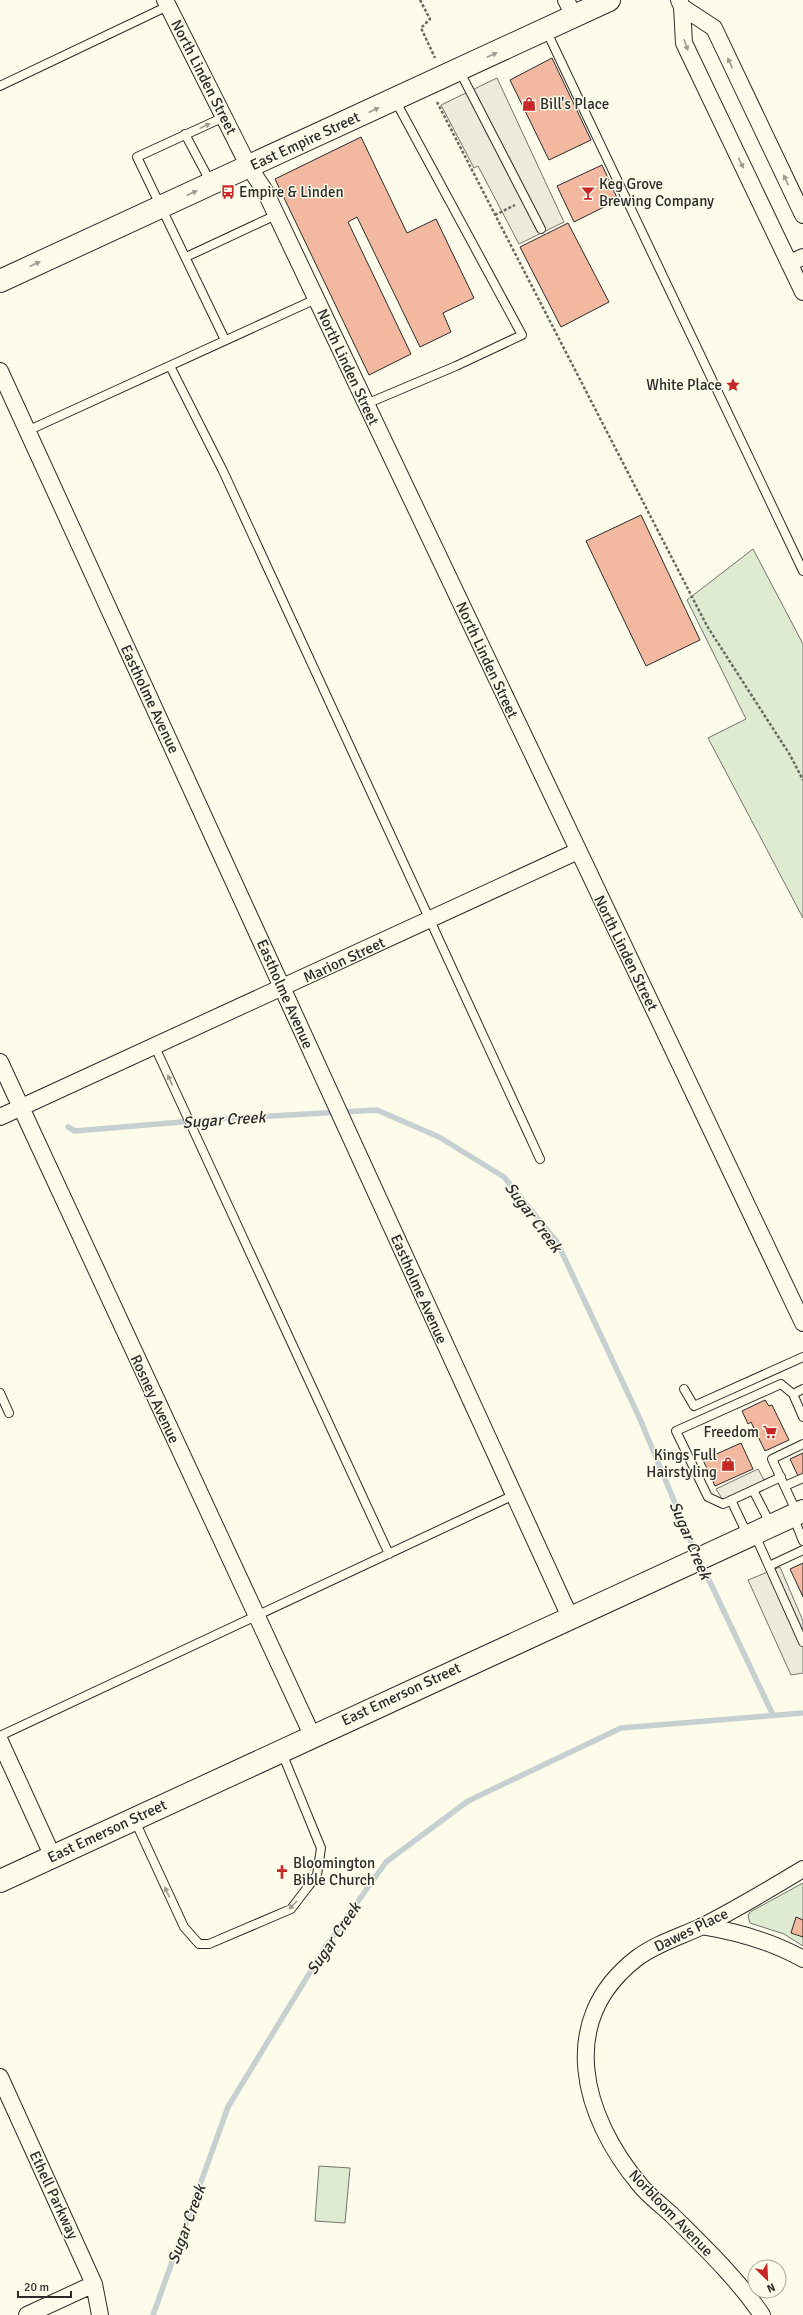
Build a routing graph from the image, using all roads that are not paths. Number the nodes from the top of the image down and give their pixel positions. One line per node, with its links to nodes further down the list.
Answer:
1 (609, 0): 4 (main road, East Empire Street)
2 (166, 3): 7 (lane); 9 (street, North Linden Street)
3 (681, 3): 15 (street, one-way to 3); 18 (street, one-way to 18)
4 (570, 8): 5 (main road, East Empire Street)
5 (546, 30): 6 (main road, East Empire Street, one-way to 5); 27 (lane)
6 (452, 74): 8 (main road, East Empire Street); 16 (lane)
7 (0, 86)
8 (395, 100): 11 (main road, East Empire Street, one-way to 8); 25 (lane)
9 (224, 117): 10 (lane, one-way to 9); 11 (street, North Linden Street)
10 (185, 134): 12 (lane); 13 (lane)
11 (249, 167): 12 (main road, East Empire Street); 14 (street, North Linden Street)
12 (212, 184): 13 (main road, East Empire Street, one-way to 12)
13 (162, 206): 17 (lane); 19 (main road, East Empire Street, one-way to 13)
14 (276, 214): 17 (lane); 21 (street, North Linden Street)
15 (803, 215)
16 (541, 229)
17 (186, 257): 22 (lane)
18 (796, 260): 20 (street)
19 (0, 281)
20 (803, 292)
21 (316, 299): 22 (lane); 25 (street, North Linden Street)
22 (224, 340): 23 (lane)
23 (170, 366): 26 (lane); 29 (lane)
24 (0, 371): 26 (street, Eastholme Avenue)
25 (366, 404): 28 (street, North Linden Street)
26 (27, 431): 30 (street, Eastholme Avenue)
27 (803, 572)
28 (578, 852): 29 (street, Marion Street); 36 (street, North Linden Street)
29 (429, 920): 30 (street, Marion Street); 35 (lane)
30 (282, 988): 31 (street, Marion Street); 49 (street, Eastholme Avenue)
31 (155, 1047): 33 (street, Marion Street); 55 (lane, one-way to 31)
32 (0, 1062): 33 (street, Rosney Avenue)
33 (21, 1109): 34 (street, Marion Street); 57 (street, Rosney Avenue)
34 (0, 1117)
35 (540, 1159)
36 (803, 1323)
37 (803, 1357): 38 (lane)
38 (684, 1389)
39 (803, 1389): 41 (lane)
40 (0, 1393): 42 (lane)
41 (793, 1394): 43 (lane); 50 (lane)
42 (9, 1413)
43 (803, 1417)
44 (803, 1444): 45 (lane)
45 (780, 1477): 47 (lane); 48 (lane)
46 (803, 1478): 47 (lane)
47 (785, 1486): 51 (lane)
48 (753, 1490): 50 (lane); 52 (lane)
49 (514, 1495): 55 (lane); 58 (street, Eastholme Avenue)
50 (731, 1500): 52 (lane)
51 (798, 1513): 52 (main road, East Emerson Street); 53 (lane)
52 (750, 1535): 56 (lane); 58 (main road, East Emerson Street)
53 (803, 1542)
54 (803, 1550): 56 (lane)
55 (389, 1554): 57 (lane)
56 (769, 1566): 59 (lane)
57 (256, 1616): 60 (street, Rosney Avenue); 61 (lane)
58 (570, 1617): 60 (main road, East Emerson Street)
59 (803, 1642)
60 (312, 1735): 63 (main road, East Emerson Street)
61 (0, 1736)
62 (0, 1741): 65 (street)
63 (280, 1750): 64 (main road, East Emerson Street); 64 (lane, one-way to 64)
64 (134, 1819): 65 (main road, East Emerson Street)
65 (53, 1857): 67 (main road, East Emerson Street)
66 (803, 1870): 68 (street, Dawes Place)
67 (0, 1881)
68 (702, 1926): 69 (street); 70 (street, Dawes Place)
69 (803, 1959)
70 (597, 2010): 75 (street, Norbloom Avenue)
71 (0, 2078): 72 (street, Ethell Parkway)
72 (94, 2284): 73 (street); 74 (street, Ethell Parkway)
73 (27, 2315)
74 (100, 2315)
75 (762, 2315)

